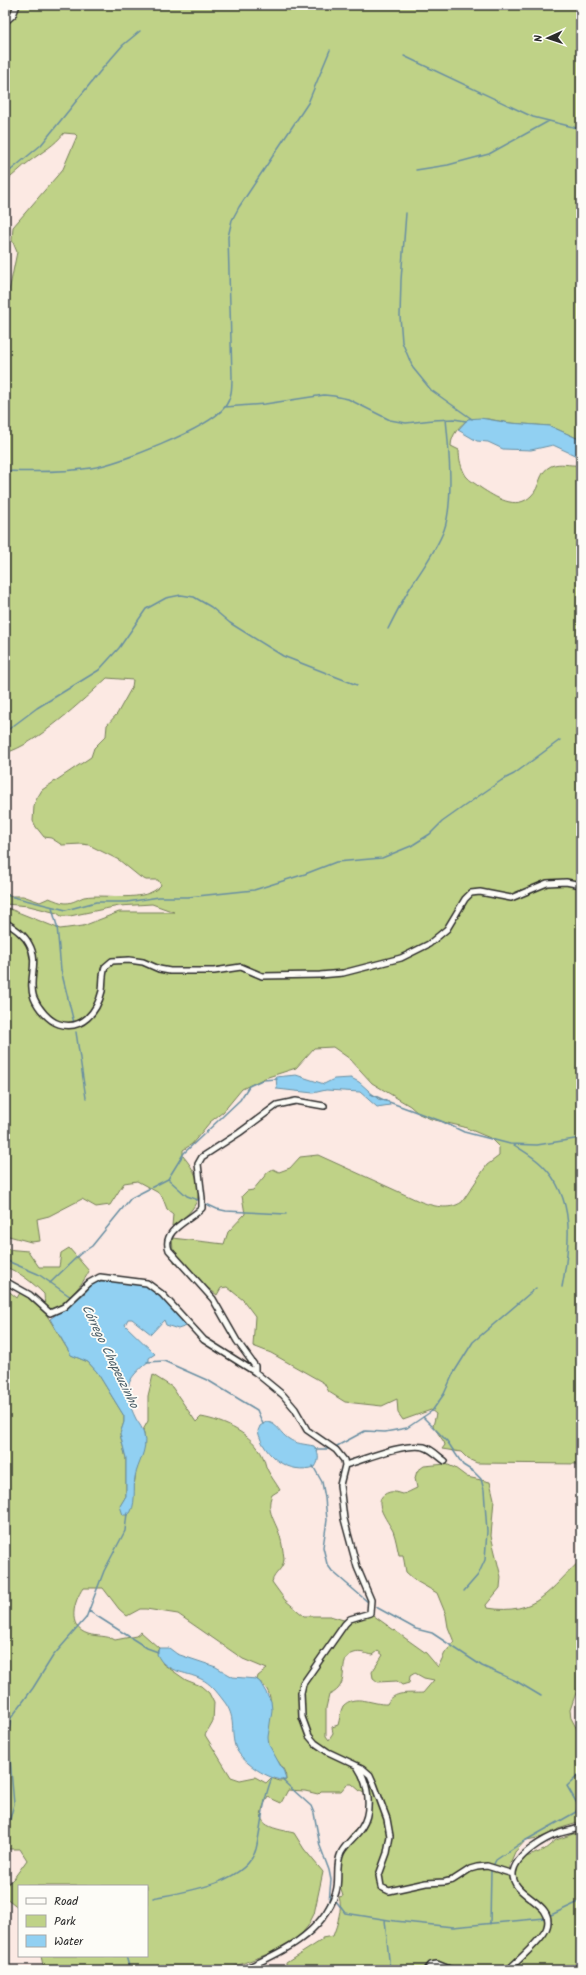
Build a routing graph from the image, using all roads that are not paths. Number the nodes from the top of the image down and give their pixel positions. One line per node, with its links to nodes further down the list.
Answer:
1 (17, 5): 2 (street)
2 (5, 22)
3 (581, 885): 4 (street)
4 (5, 922)
5 (324, 1106): 7 (street)
6 (5, 1281): 7 (street)
7 (255, 1372): 9 (street)
8 (445, 1461): 9 (street)
9 (345, 1465): 10 (street)
10 (357, 1766): 12 (street); 13 (street)
11 (581, 1827): 12 (street)
12 (513, 1874): 16 (street)
13 (242, 1970)
14 (428, 1970): 15 (street)
15 (452, 1970)
16 (508, 1970)

